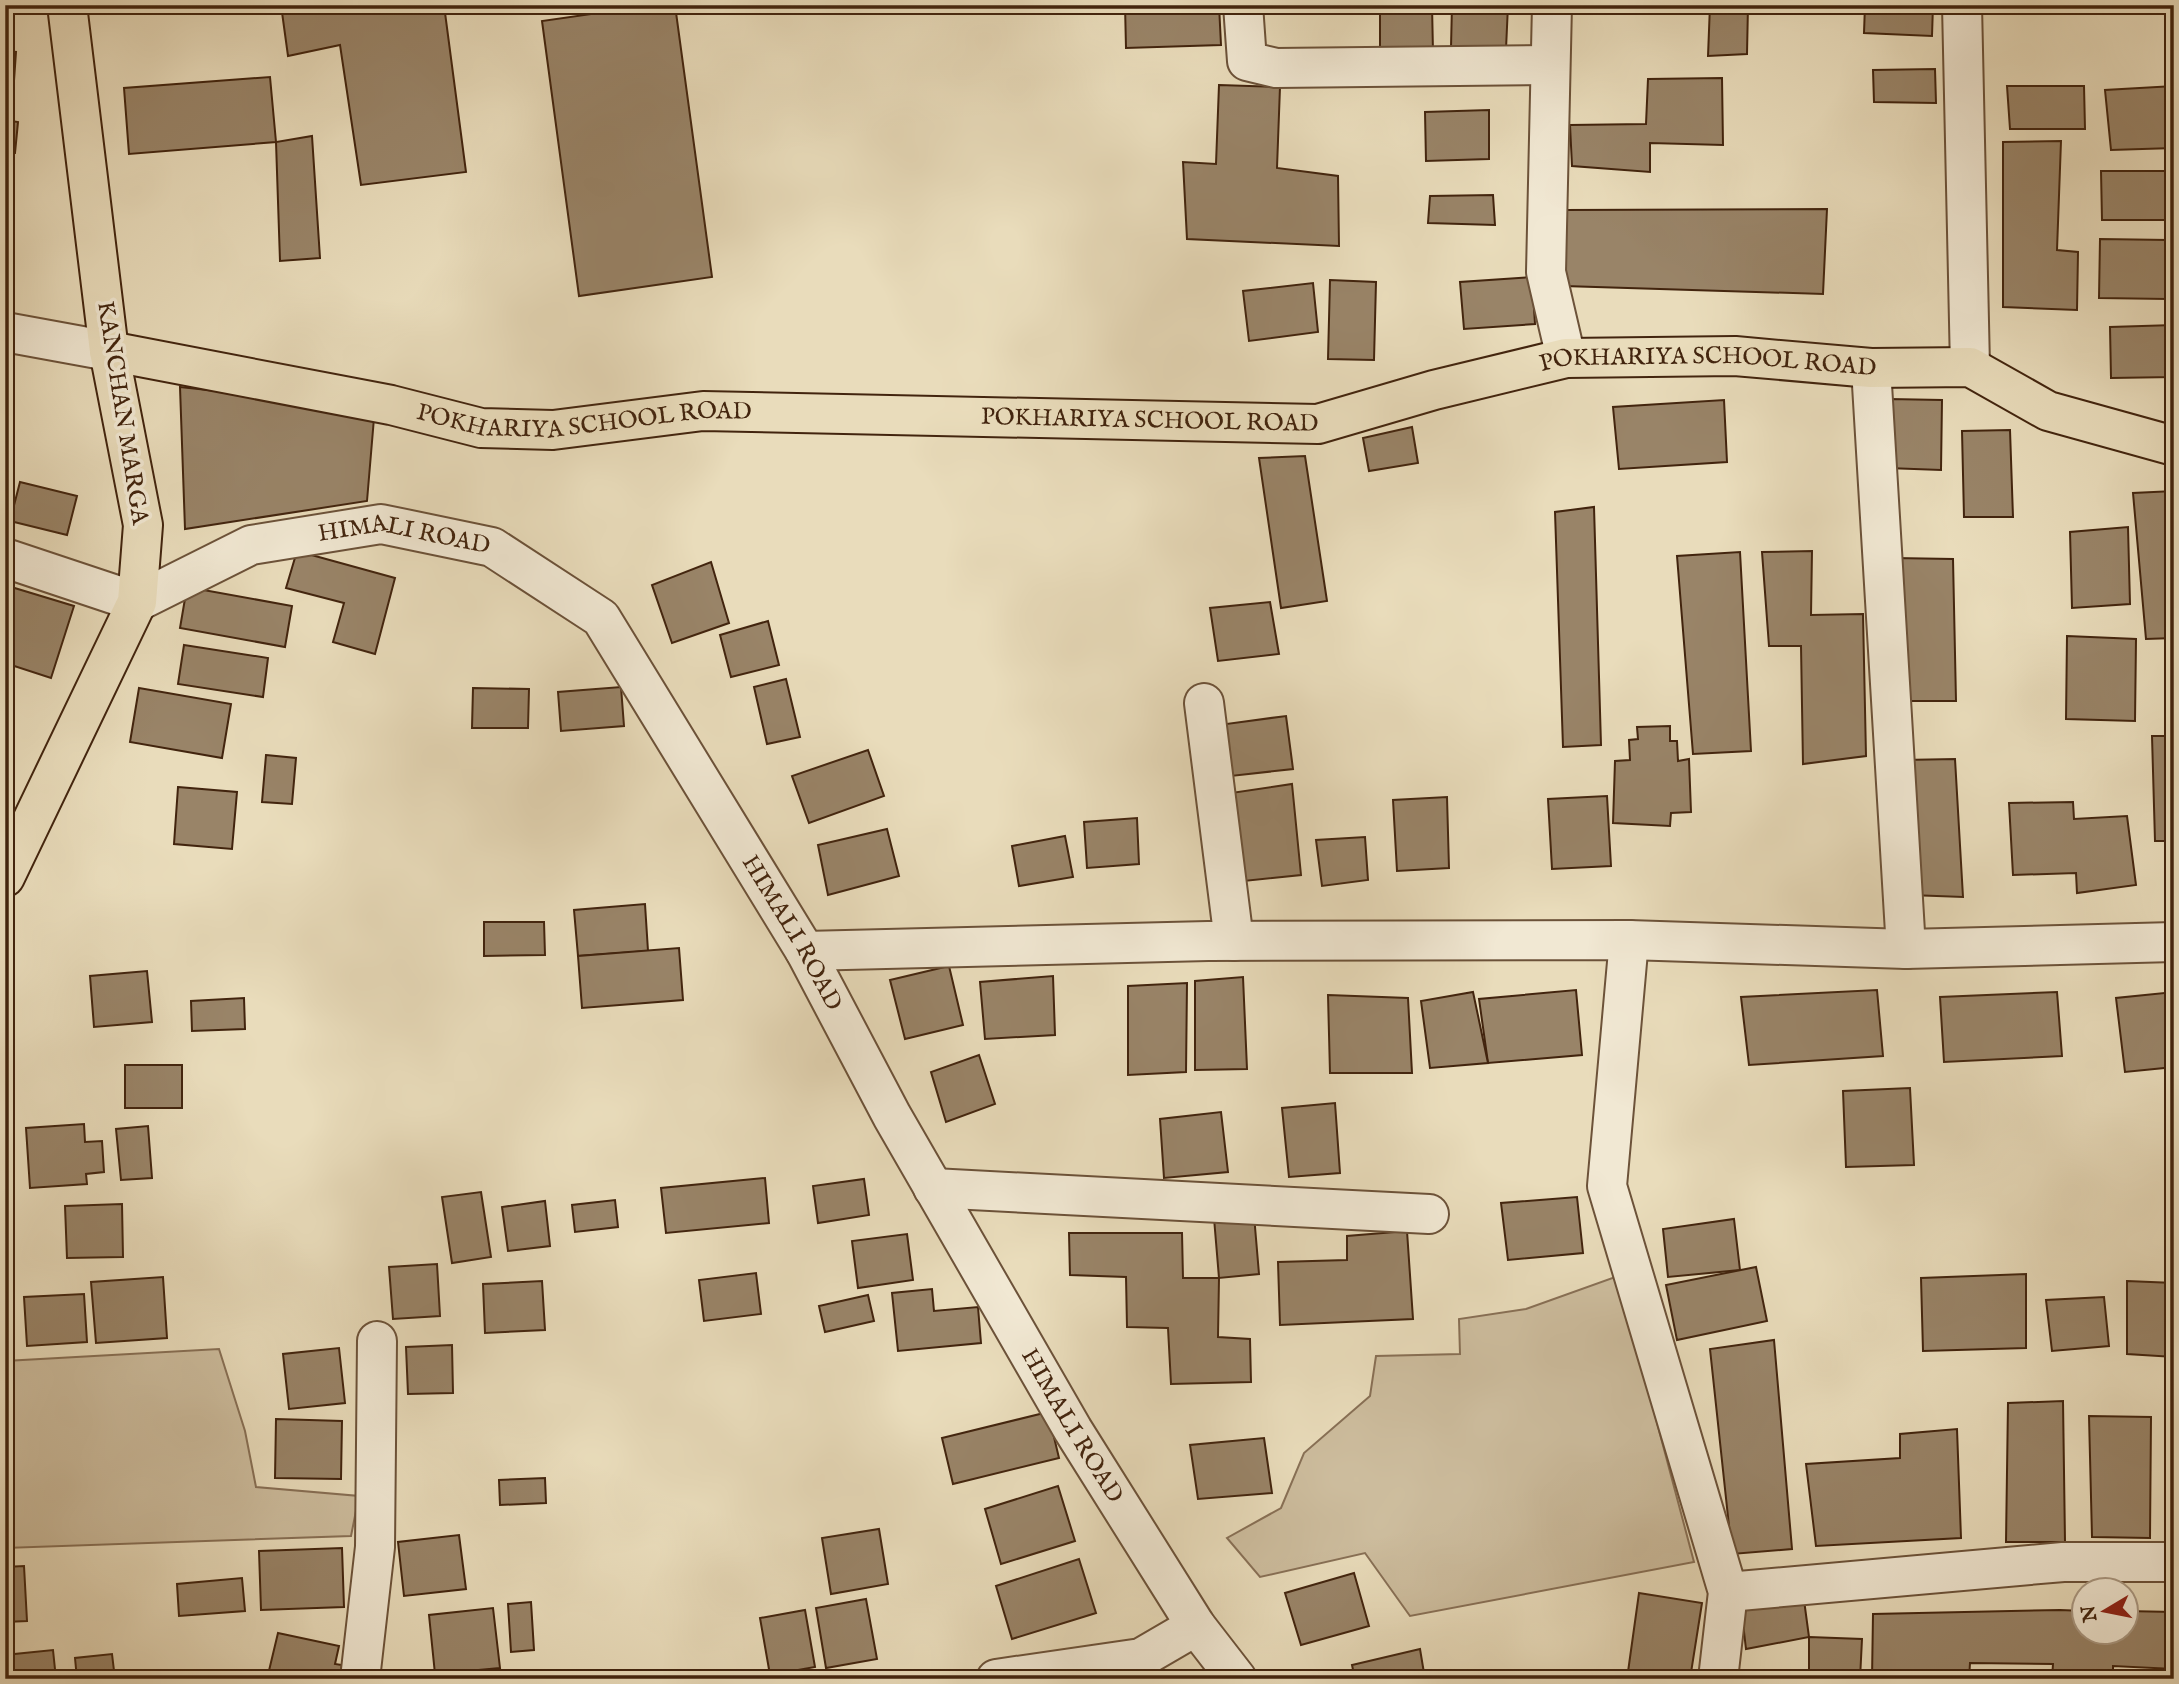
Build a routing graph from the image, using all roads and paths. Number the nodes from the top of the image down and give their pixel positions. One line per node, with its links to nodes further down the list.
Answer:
1 (67, 5): 7 (main road, KANCHAN MARGA)
2 (1242, 5): 5 (street)
3 (1552, 5): 5 (street)
4 (1962, 5): 9 (street)
5 (1550, 65): 8 (street)
6 (5, 332): 7 (street)
7 (108, 351): 8 (main road, POKHARIYA SCHOOL ROAD); 13 (main road, KANCHAN MARGA)
8 (1566, 358): 10 (main road, POKHARIYA SCHOOL ROAD)
9 (1970, 367): 10 (main road, POKHARIYA SCHOOL ROAD); 11 (main road)
10 (1871, 368): 19 (street)
11 (2174, 446)
12 (5, 558): 13 (street)
13 (137, 602): 15 (main road, KANCHAN MARGA); 20 (street, HIMALI ROAD)
14 (1205, 703): 17 (street)
15 (5, 877)
16 (1629, 940): 17 (street); 19 (street); 25 (street)
17 (1234, 941): 20 (street)
18 (2174, 942): 19 (street)
19 (1906, 948)
20 (805, 950): 21 (street, HIMALI ROAD)
21 (933, 1188): 22 (street); 26 (street, HIMALI ROAD)
22 (1429, 1214)
23 (377, 1341): 27 (street)
24 (2174, 1562): 25 (street)
25 (1728, 1592): 30 (street)
26 (1196, 1626): 28 (street); 29 (street, HIMALI ROAD)
27 (360, 1679)
28 (996, 1679)
29 (1237, 1679)
30 (1718, 1679)

